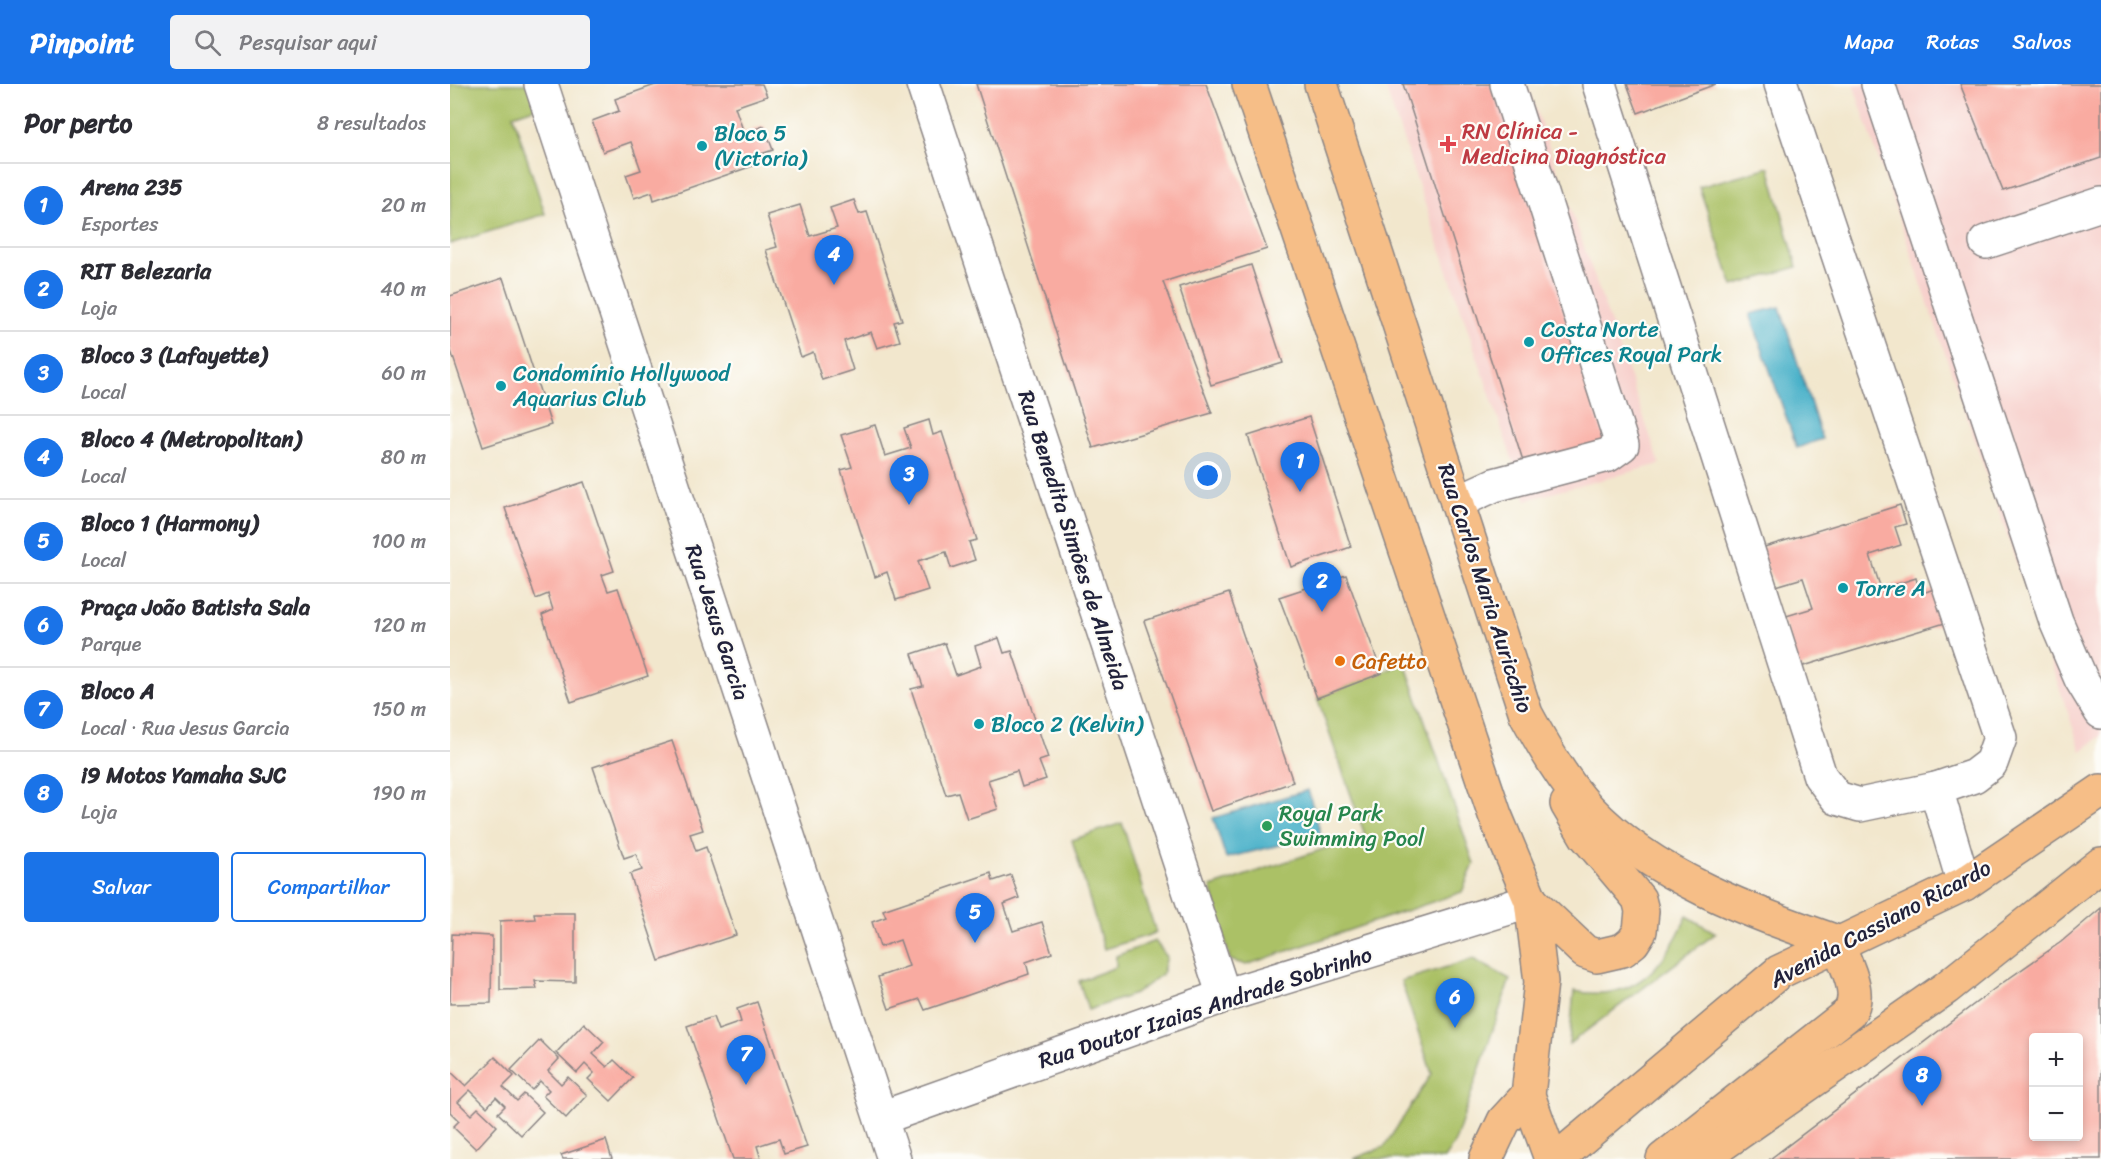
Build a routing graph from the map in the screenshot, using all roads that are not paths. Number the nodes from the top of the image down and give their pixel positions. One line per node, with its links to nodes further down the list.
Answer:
1 (541, 84): 22 (street, Rua Jesus Garcia)
2 (923, 84): 20 (street, Rua Benedita Simões de Almeida)
3 (1249, 84): 18 (main road)
4 (1321, 84): 11 (main road, Rua Carlos Maria Auricchio)
5 (1507, 84): 11 (street)
6 (1599, 84): 14 (street)
7 (1781, 84): 14 (street)
8 (1878, 84): 12 (street)
9 (2101, 204): 10 (street)
10 (1986, 242)
11 (1457, 502): 13 (main road, Rua Carlos Maria Auricchio)
12 (2101, 712)
13 (1526, 714): 18 (main road); 19 (main road, Rua Carlos Maria Auricchio)
14 (1936, 789): 17 (street)
15 (2101, 790): 17 (main road, Avenida Cassiano Ricardo)
16 (2101, 864): 28 (main road)
17 (1964, 884): 19 (main road, Avenida Cassiano Ricardo)
18 (1531, 901): 20 (street, Rua Doutor Izaias Andrade Sobrinho); 21 (main road)
19 (1837, 942): 26 (main road, Avenida Cassiano Ricardo); 27 (main road)
20 (1224, 996): 22 (street, Rua Doutor Izaias Andrade Sobrinho)
21 (1527, 1095): 24 (main road); 25 (main road)
22 (881, 1118): 23 (street, Rua Jesus Garcia)
23 (894, 1159)
24 (1486, 1159)
25 (1551, 1159)
26 (1557, 1159)
27 (1663, 1159)
28 (1701, 1159)

